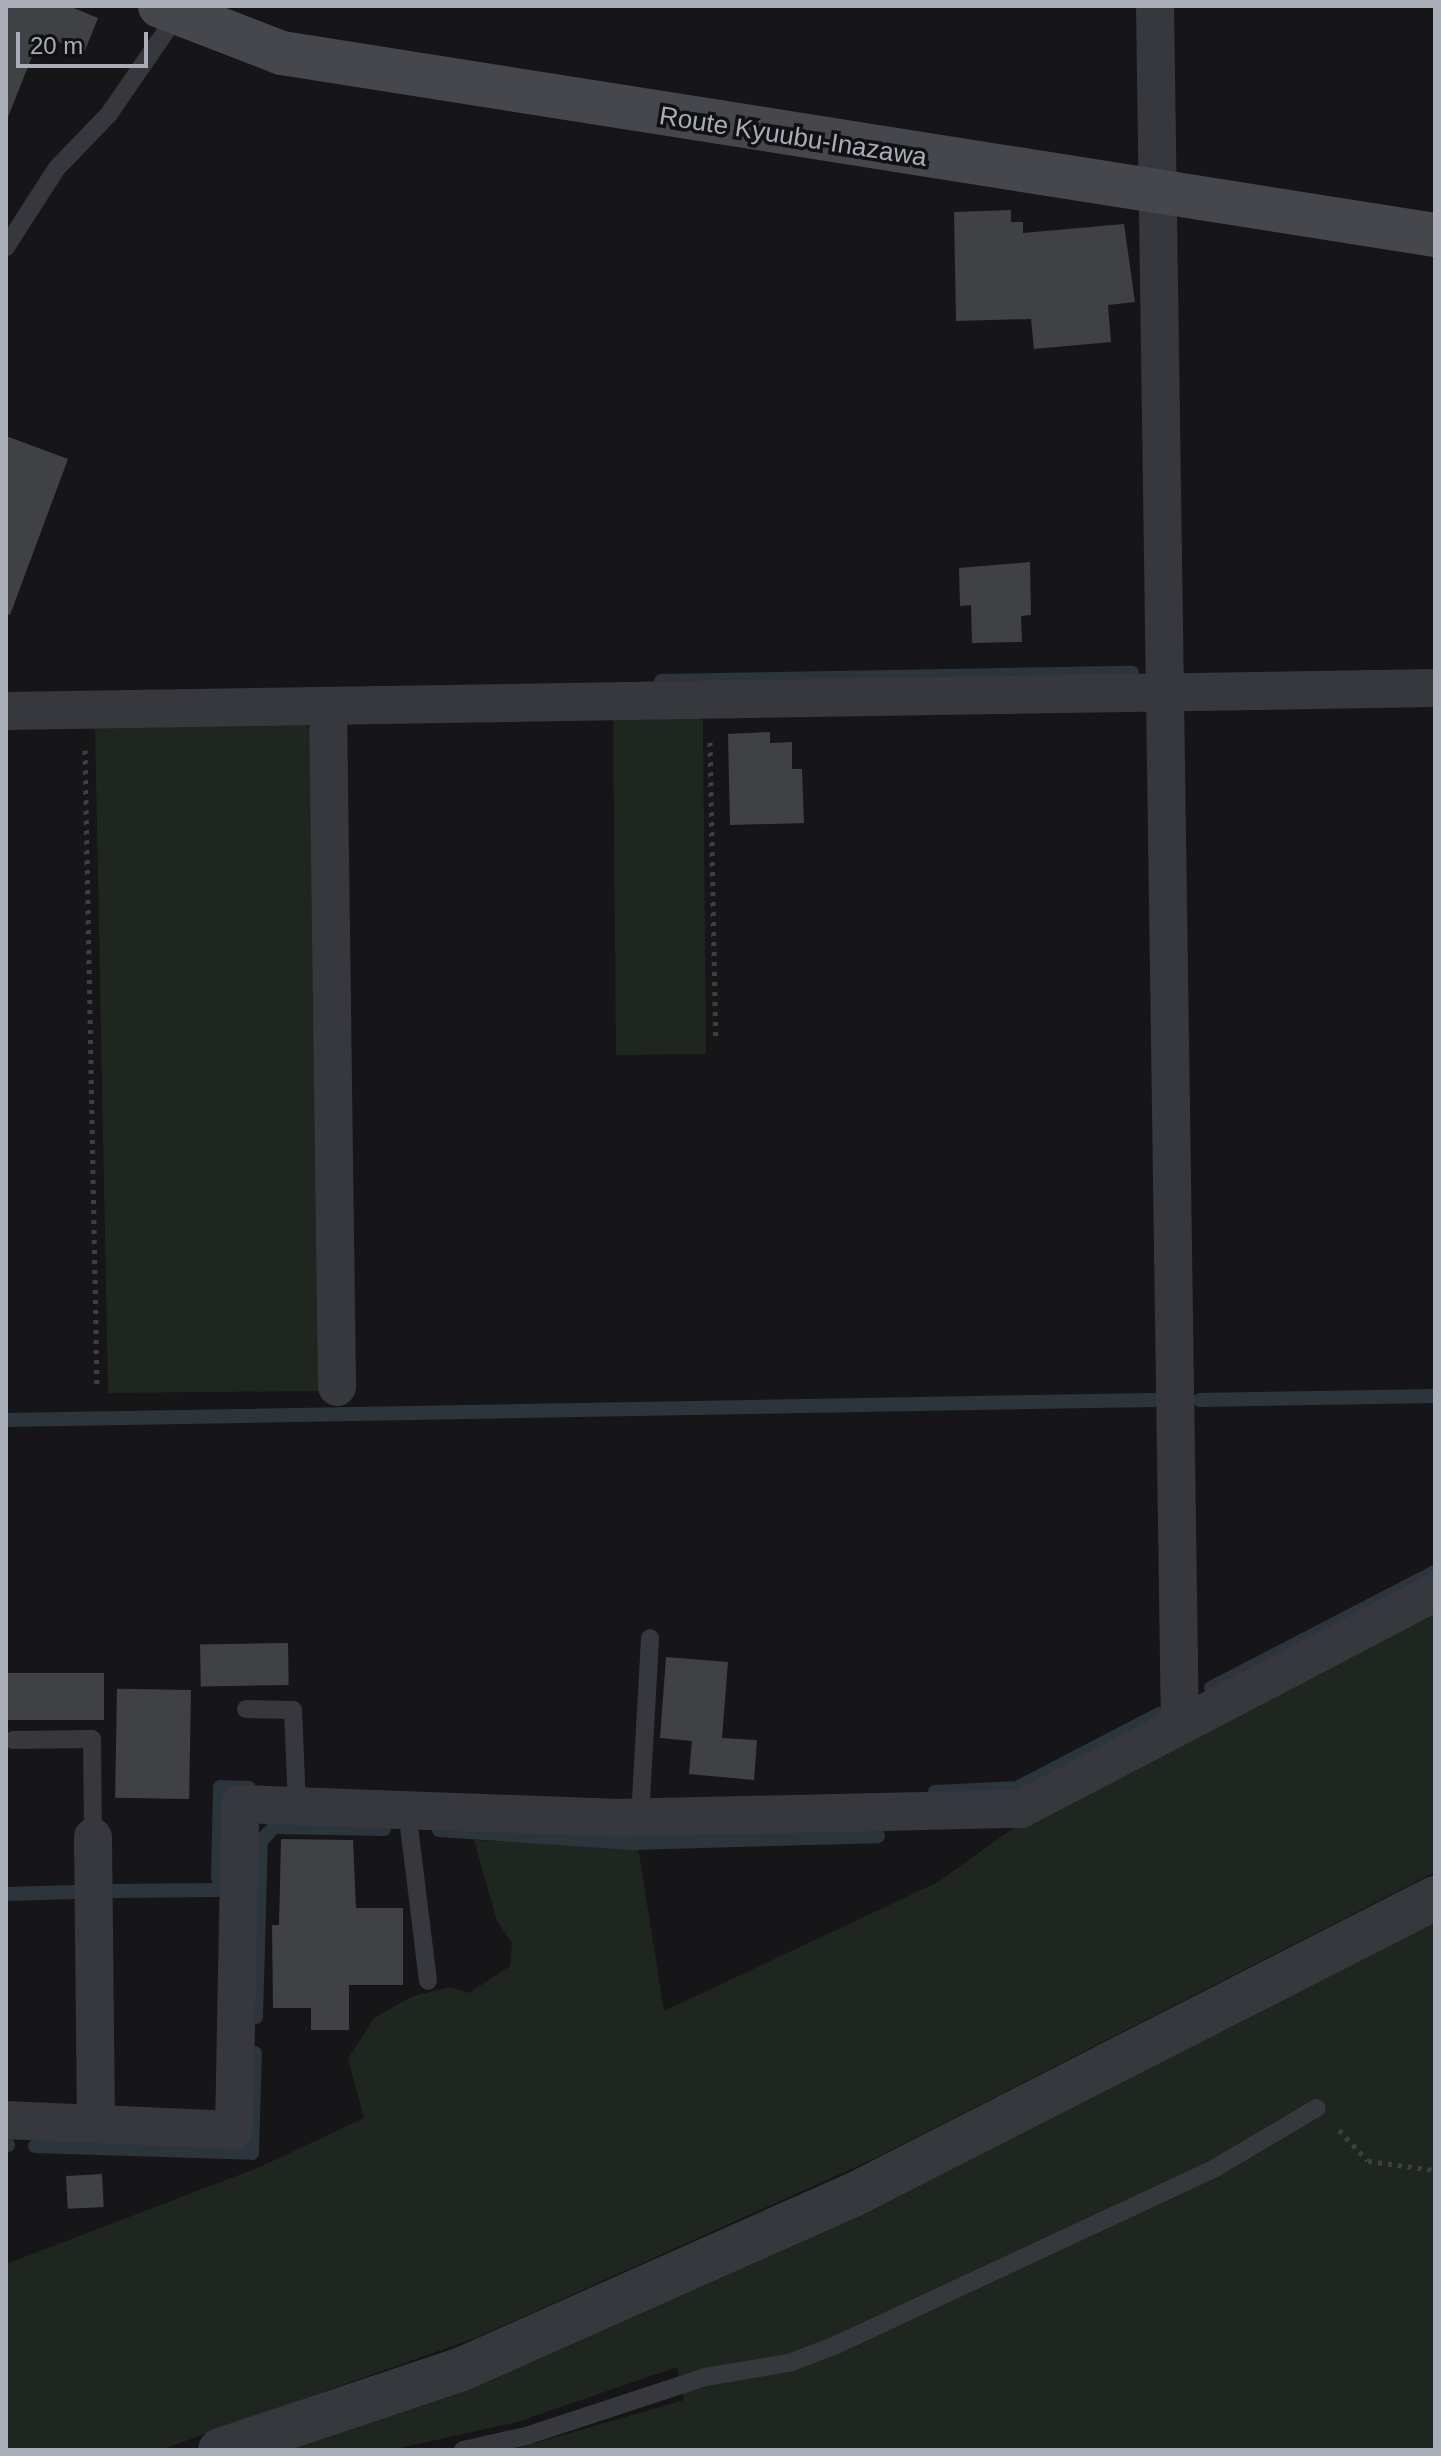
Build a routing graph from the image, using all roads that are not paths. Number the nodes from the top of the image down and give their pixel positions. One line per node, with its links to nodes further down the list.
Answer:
1 (1155, 6): 3 (street)
2 (170, 9): 3 (main road, Route Kyuubu-Inazawa); 5 (lane)
3 (1158, 192): 4 (main road, Route Kyuubu-Inazawa); 7 (street)
4 (1435, 235)
5 (6, 247)
6 (1435, 688): 7 (street)
7 (1166, 692): 8 (street); 14 (street)
8 (328, 706): 9 (street); 10 (street)
9 (6, 711)
10 (337, 1387)
11 (1435, 1593): 14 (street)
12 (650, 1638): 18 (lane)
13 (246, 1709): 16 (lane)
14 (1180, 1722): 18 (street)
15 (13, 1740): 19 (lane)
16 (297, 1805): 17 (street); 24 (street)
17 (407, 1810): 18 (street); 21 (lane)
18 (640, 1818)
19 (93, 1837): 24 (street)
20 (1435, 1898): 25 (street)
21 (428, 1981)
22 (1317, 2108): 26 (lane)
23 (6, 2120): 24 (street)
24 (96, 2124)
25 (220, 2450)
26 (463, 2450)

